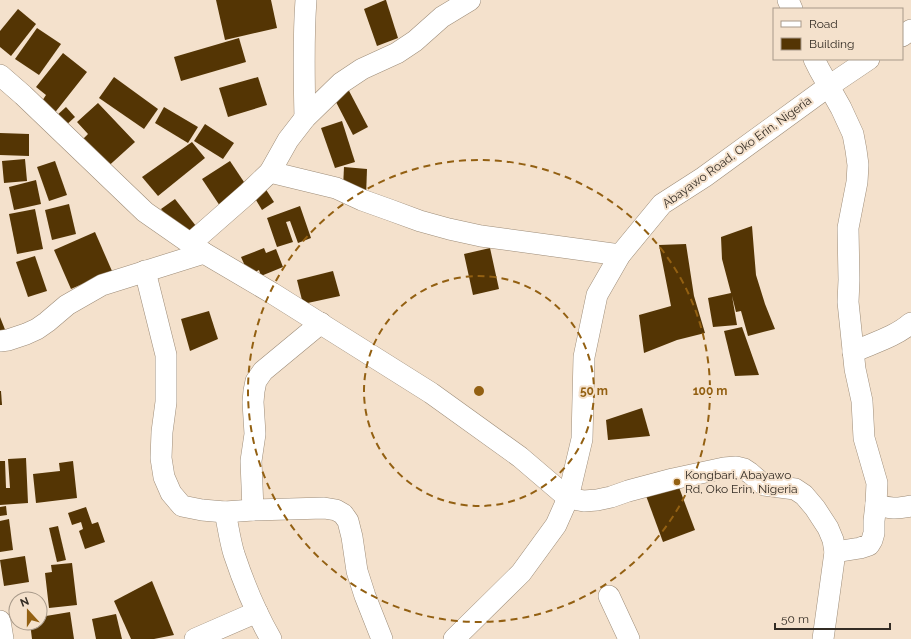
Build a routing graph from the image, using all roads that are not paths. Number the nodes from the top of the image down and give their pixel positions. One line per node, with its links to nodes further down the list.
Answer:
1 (306, 0): 7 (street)
2 (470, 0): 7 (street)
3 (815, 60): 6 (street)
4 (868, 60): 6 (street, Abayawo Road, Oko Erin, Nigeria)
5 (0, 75): 9 (street)
6 (829, 86): 10 (street, Abayawo Road, Oko Erin, Nigeria); 15 (street)
7 (305, 118): 8 (street)
8 (270, 172): 9 (street); 10 (street)
9 (197, 249): 11 (street); 12 (street)
10 (620, 255): 16 (street, Abayawo Road, Oko Erin, Nigeria)
11 (145, 271): 14 (street); 20 (street)
12 (321, 323): 16 (street); 19 (street)
13 (911, 323): 15 (street)
14 (0, 341)
15 (853, 352): 17 (street)
16 (568, 498): 21 (street); 29 (street, Abayawo Road, Oko Erin, Nigeria)
17 (876, 504): 18 (street); 21 (street)
18 (911, 506)
19 (253, 510): 20 (street); 28 (street)
20 (225, 512): 23 (street)
21 (835, 552): 31 (street)
22 (609, 596): 30 (street)
23 (257, 612): 26 (street); 27 (street)
24 (0, 621): 25 (street)
25 (3, 639)
26 (195, 639)
27 (271, 639)
28 (382, 639)
29 (454, 639)
30 (629, 639)
31 (823, 639)

